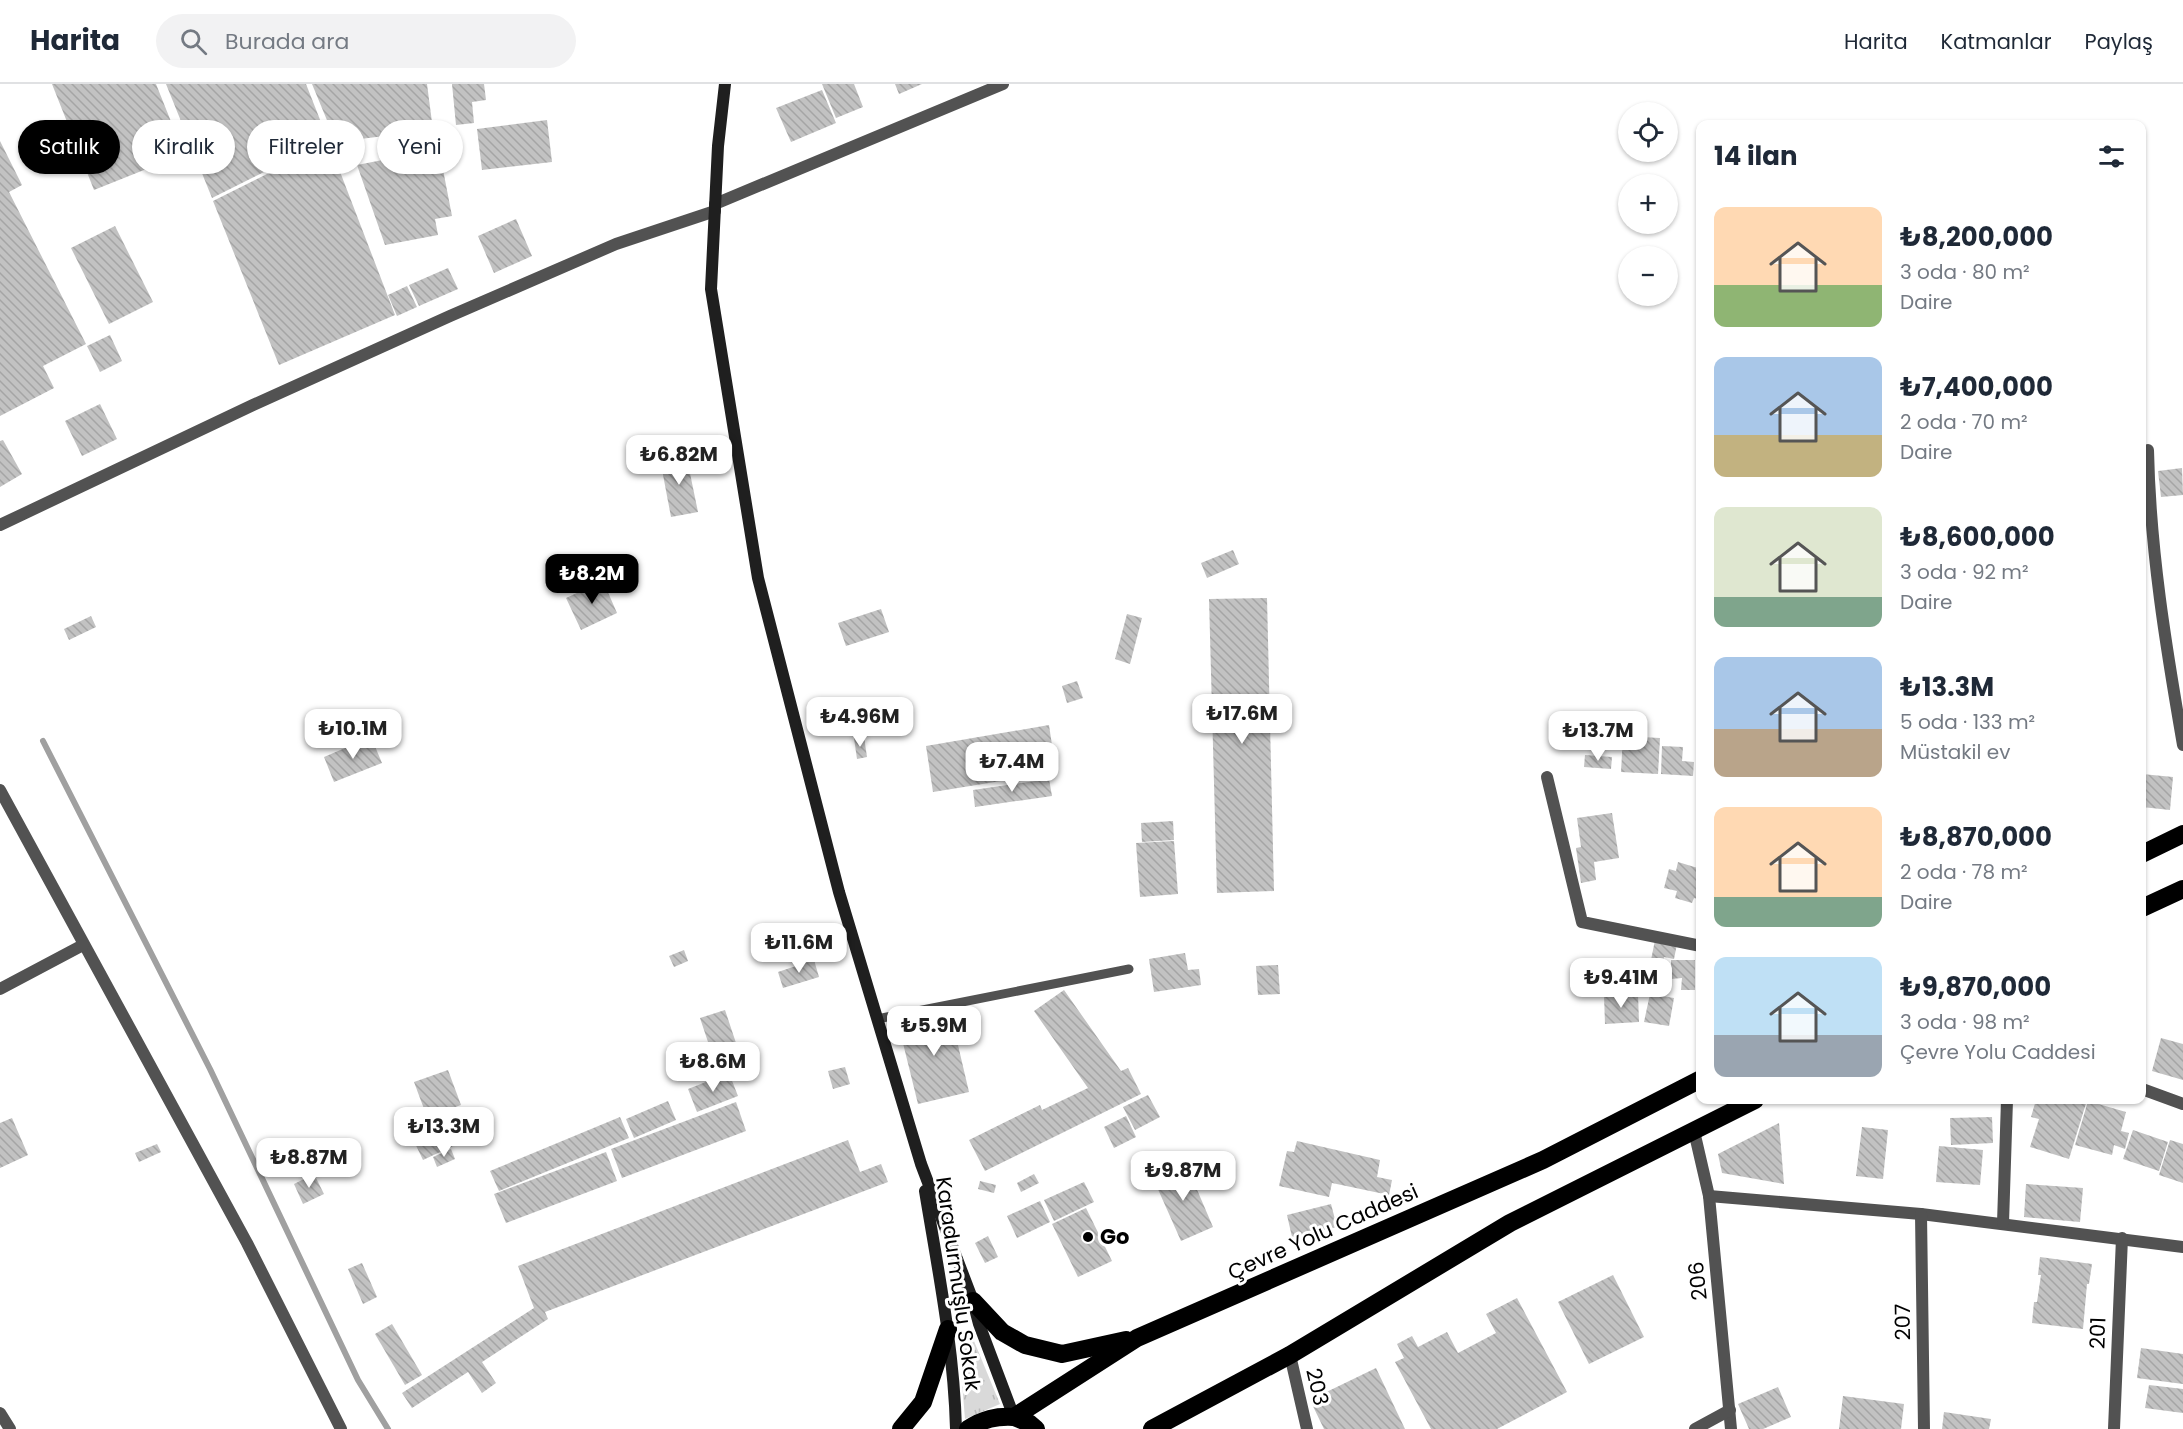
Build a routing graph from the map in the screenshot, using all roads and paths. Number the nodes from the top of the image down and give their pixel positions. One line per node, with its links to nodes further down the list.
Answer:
1 (725, 84): 3 (main road)
2 (1003, 84): 3 (street)
3 (715, 208): 5 (street); 17 (main road)
4 (2148, 450): 6 (street)
5 (0, 525)
6 (2183, 745)
7 (1547, 777): 14 (street)
8 (0, 790): 13 (street)
9 (2183, 834): 10 (highway)
10 (2146, 852)
11 (2183, 889): 12 (highway)
12 (2146, 906)
13 (83, 945): 16 (street); 39 (street)
14 (1696, 945)
15 (1130, 969): 17 (lane)
16 (0, 989)
17 (877, 1019): 24 (main road)
18 (1696, 1082): 32 (highway, Çevre Yolu Caddesi)
19 (2146, 1090): 22 (street)
20 (1747, 1104): 23 (highway)
21 (2007, 1104): 27 (street)
22 (2183, 1104)
23 (1694, 1131): 25 (street, 206); 33 (highway)
24 (921, 1164): 30 (main road, Karadurmuşlu Sokak); 31 (main road, Karadurmuşlu Sokak)
25 (1709, 1196): 26 (street); 34 (street, 206)
26 (1921, 1214): 27 (street); 49 (street, 207)
27 (2003, 1223): 28 (street)
28 (2122, 1238): 29 (street); 50 (street, 201)
29 (2183, 1246)
30 (973, 1300): 32 (highway); 37 (main road, Karadurmuşlu Sokak)
31 (948, 1329): 40 (highway); 41 (main road, Karadurmuşlu Sokak)
32 (1137, 1338): 37 (highway, Çevre Yolu Caddesi)
33 (1290, 1355): 36 (highway); 46 (street, 203)
34 (1730, 1410): 47 (street); 48 (street, 206)
35 (0, 1413): 38 (street)
36 (1174, 1416): 44 (highway); 45 (highway)
37 (1014, 1417): 42 (highway, Çevre Yolu Caddesi); 43 (highway)
38 (10, 1429)
39 (341, 1429)
40 (901, 1429)
41 (956, 1429)
42 (968, 1429)
43 (1036, 1429)
44 (1152, 1429)
45 (1160, 1429)
46 (1307, 1429)
47 (1695, 1429)
48 (1731, 1429)
49 (1924, 1429)
50 (2114, 1429)

